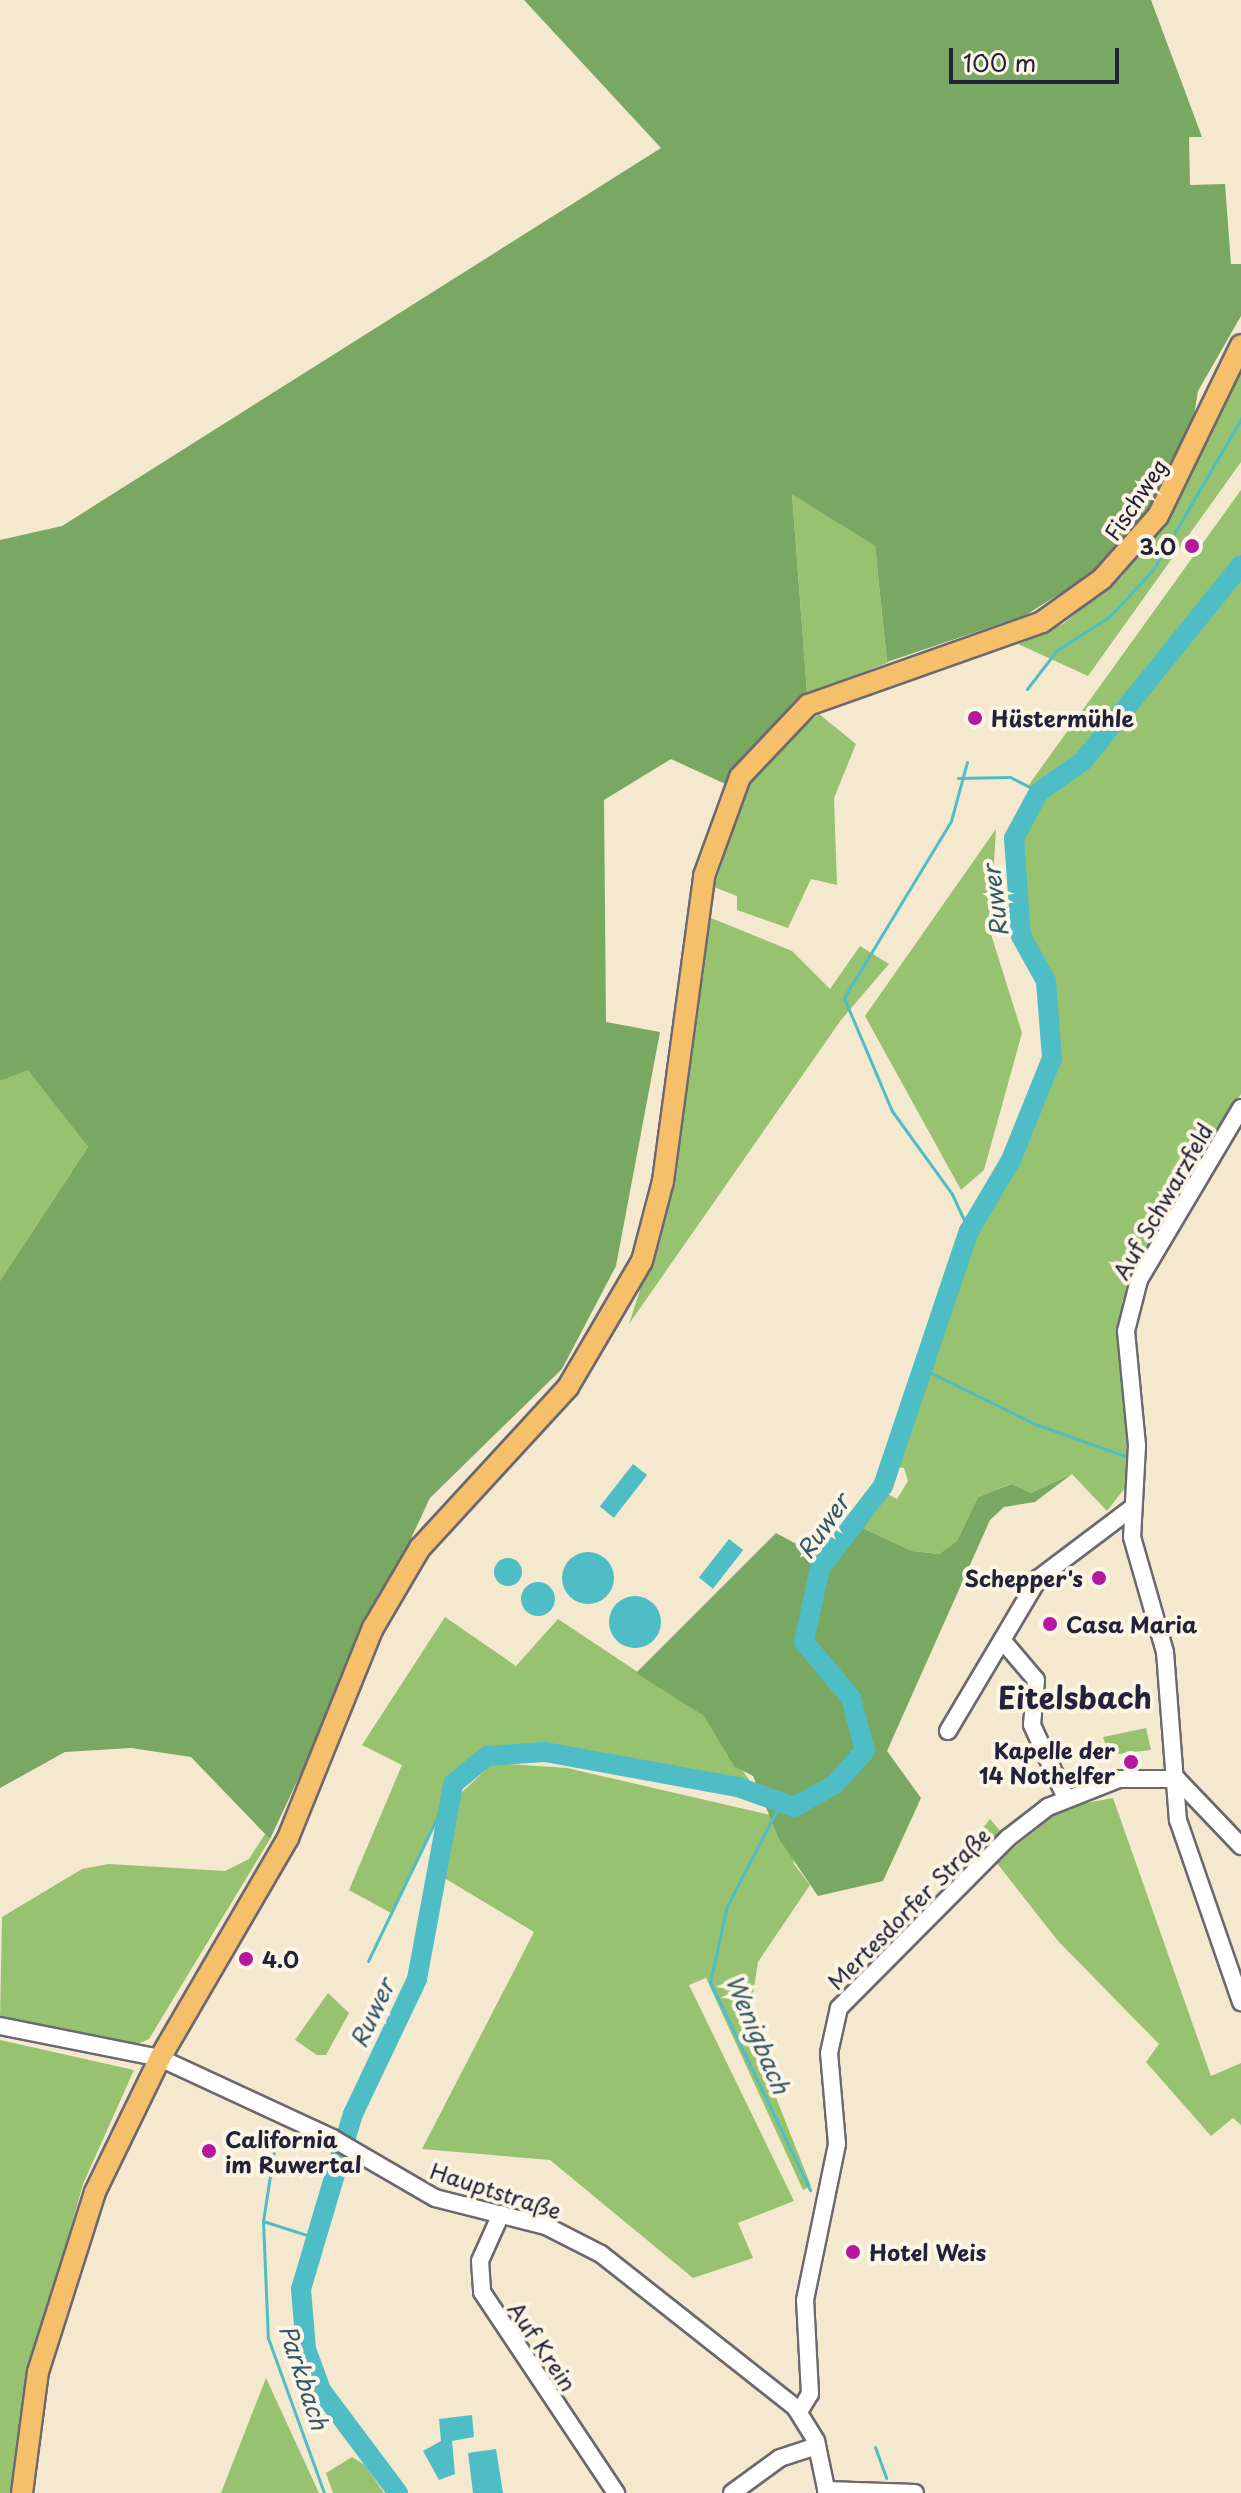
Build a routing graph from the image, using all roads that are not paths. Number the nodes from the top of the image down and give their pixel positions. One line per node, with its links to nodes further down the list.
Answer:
1 (1241, 345): 11 (main road, Fischweg)
2 (1241, 1108): 3 (street, Auf Schwarzfeld)
3 (1132, 1508): 4 (street); 6 (street, Auf Schwarzfeld)
4 (1002, 1640): 5 (street); 7 (street)
5 (948, 1731)
6 (1177, 1779): 7 (street, Mertesdorfer Straße); 8 (street); 9 (street, Auf Schwarzfeld)
7 (1065, 1796): 13 (street, Mertesdorfer Straße)
8 (1241, 1846)
9 (1241, 2002)
10 (0, 2026): 11 (street, Hauptstraße)
11 (160, 2058): 12 (street, Hauptstraße); 16 (main road, Fischweg)
12 (501, 2214): 13 (street, Hauptstraße); 17 (street, Auf Krein)
13 (799, 2412): 14 (street, Hauptstraße)
14 (817, 2446): 15 (street, Hauptstraße); 18 (street)
15 (826, 2491): 19 (street)
16 (22, 2493)
17 (616, 2493)
18 (732, 2493)
19 (915, 2493)

